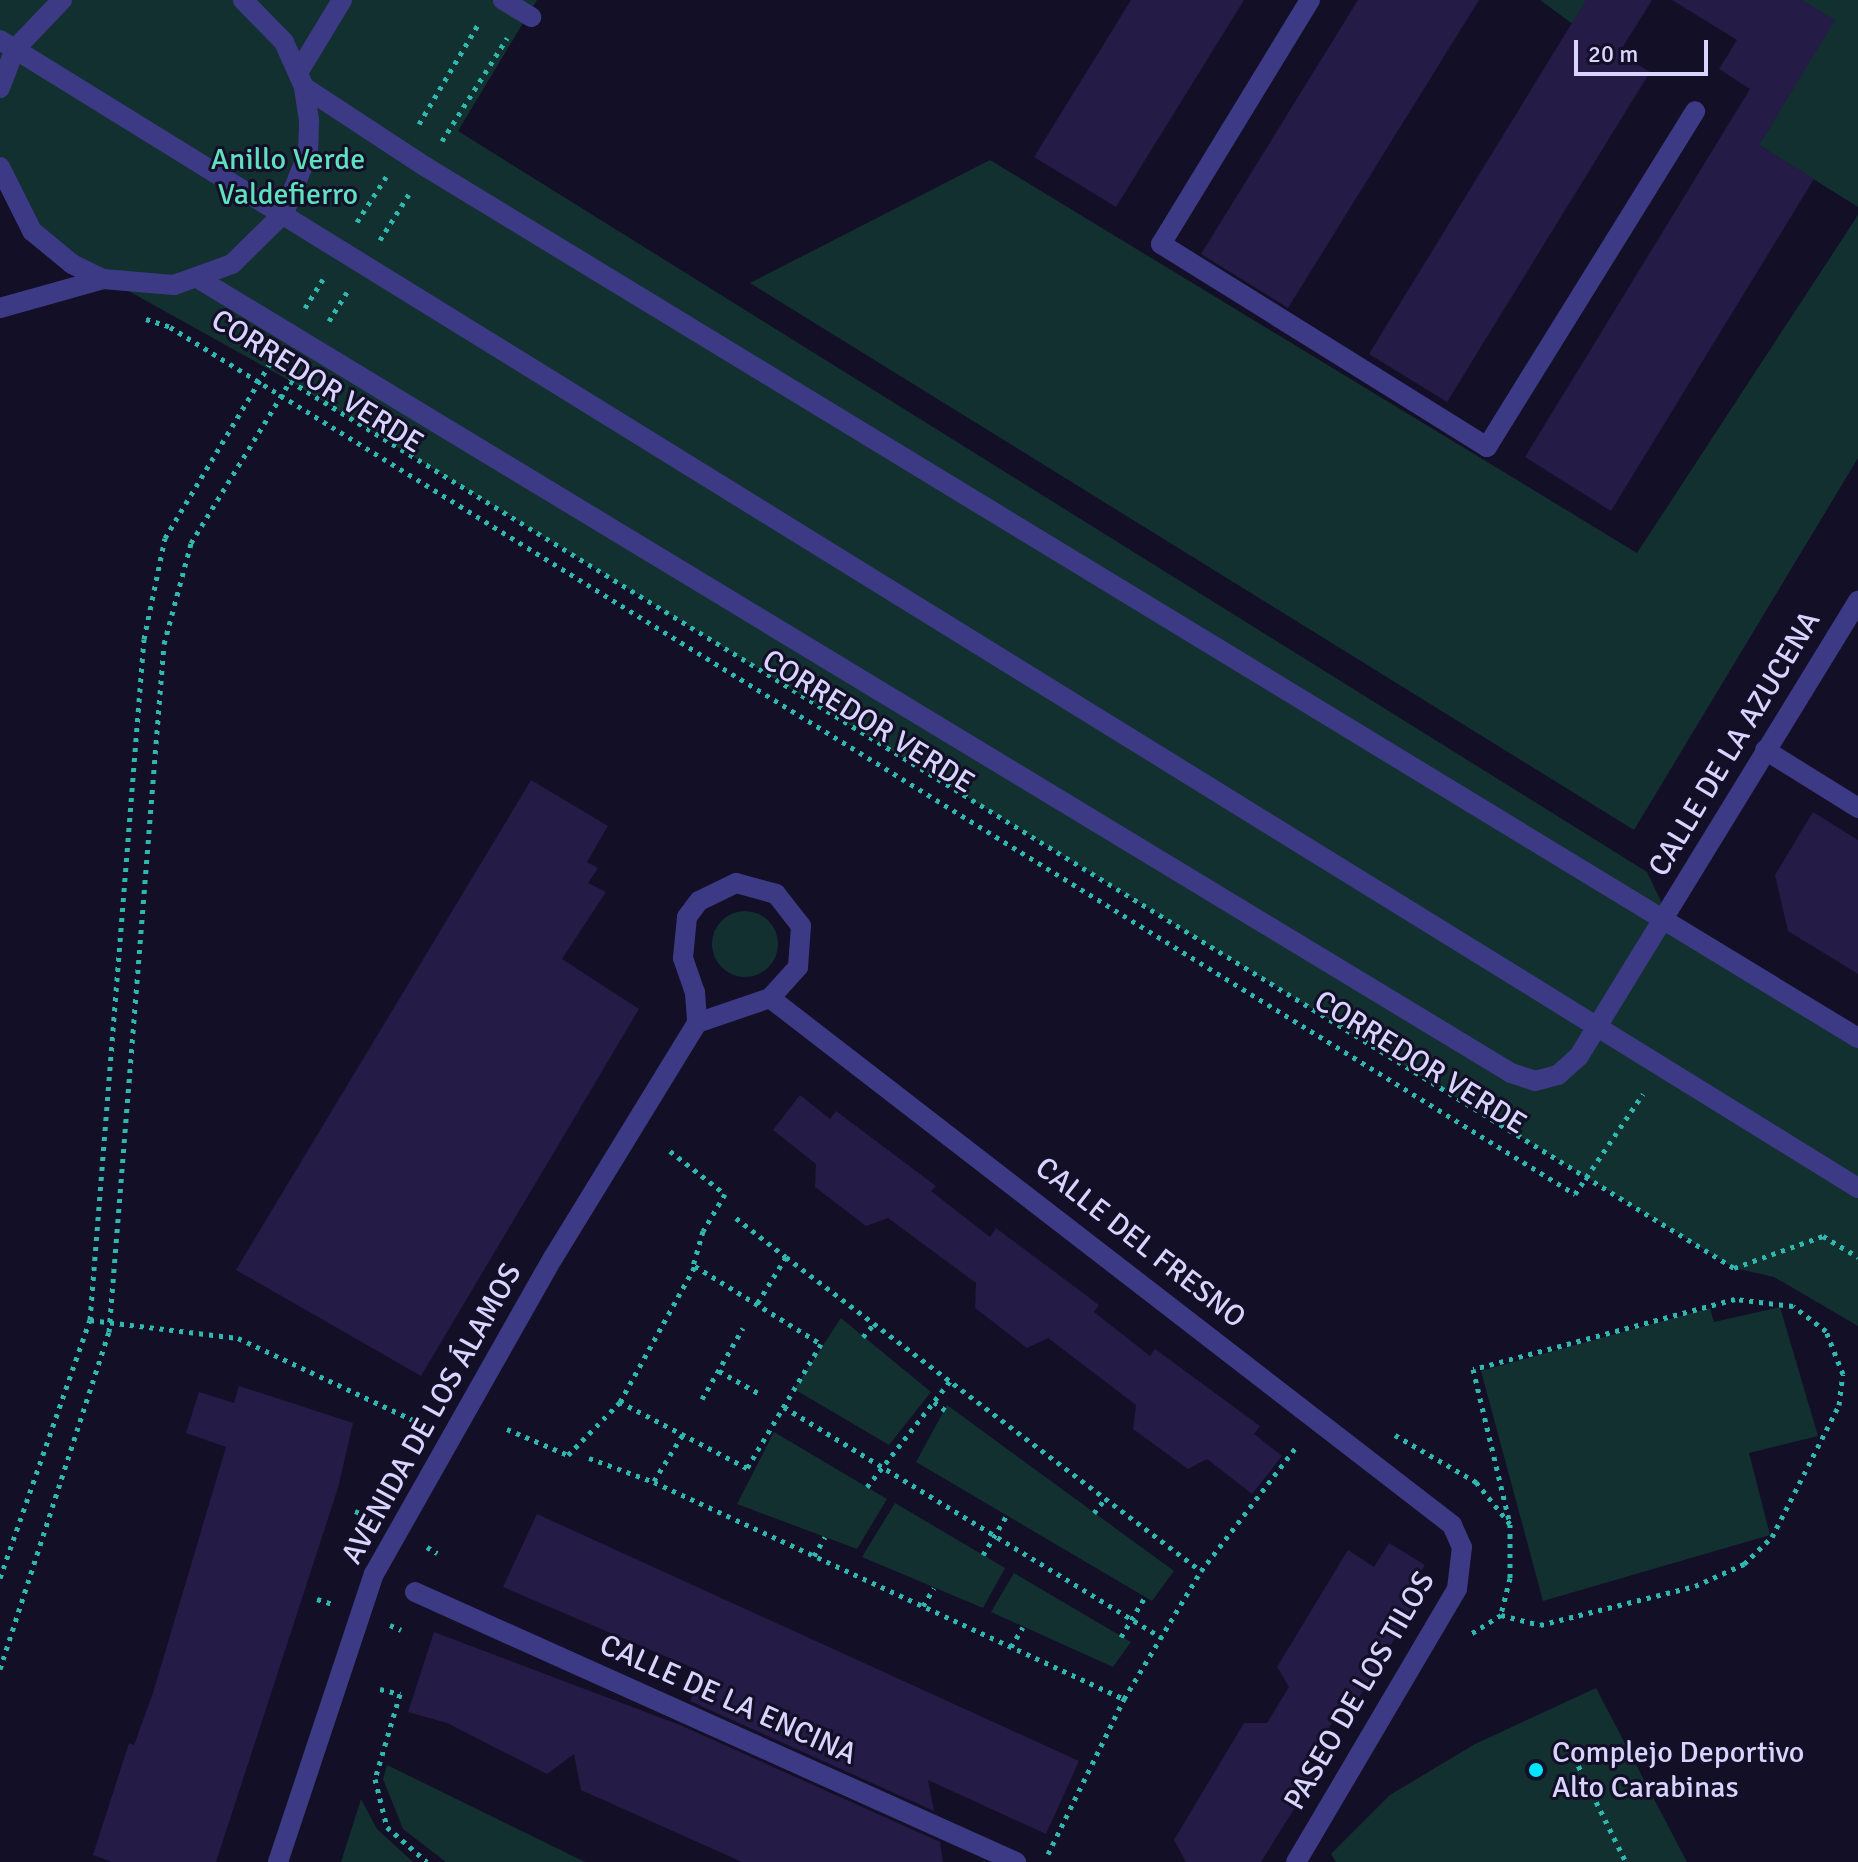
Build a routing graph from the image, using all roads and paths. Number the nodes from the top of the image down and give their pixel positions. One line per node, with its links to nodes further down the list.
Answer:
1 (62, 0): 8 (street)
2 (243, 0): 9 (street, CORREDOR VERDE)
3 (342, 0): 9 (street)
4 (503, 0): 7 (street)
5 (1310, 0): 11 (street)
6 (485, 13): 12 (path)
7 (527, 15): 14 (path, CORREDOR VERDE)
8 (8, 44): 10 (street); 15 (street)
9 (302, 79): 12 (street, CORREDOR VERDE); 15 (street, CORREDOR VERDE)
10 (0, 85)
11 (1695, 111)
12 (403, 152): 14 (street, CORREDOR VERDE); 16 (path)
13 (0, 167): 18 (street, CORREDOR VERDE)
14 (426, 167): 17 (path, CORREDOR VERDE); 30 (street, CORREDOR VERDE)
15 (284, 213): 16 (street); 19 (street, CORREDOR VERDE)
16 (341, 251): 17 (street); 22 (path)
17 (363, 266): 23 (path, CORREDOR VERDE); 33 (street)
18 (103, 279): 19 (street, CORREDOR VERDE); 20 (street)
19 (199, 279): 22 (street, CORREDOR VERDE)
20 (0, 308)
21 (131, 314): 24 (path, CORREDOR VERDE)
22 (288, 334): 23 (street, CORREDOR VERDE); 24 (path)
23 (312, 347): 25 (path, CORREDOR VERDE); 33 (street, CORREDOR VERDE)
24 (259, 381): 26 (path, CORREDOR VERDE); 44 (path)
25 (290, 381): 26 (path); 37 (path, CORREDOR VERDE)
26 (281, 395): 37 (path, CORREDOR VERDE); 45 (path)
27 (1858, 601): 28 (street, CALLE DE LA AZUCENA)
28 (1765, 750): 29 (street); 30 (street, CALLE DE LA AZUCENA)
29 (1858, 808)
30 (1665, 919): 33 (street, CORREDOR VERDE); 34 (street, CORREDOR VERDE)
31 (770, 998): 32 (street); 32 (street); 57 (street, CALLE DEL FRESNO)
32 (697, 1023): 90 (street, AVENIDA DE LOS ÁLAMOS)
33 (1598, 1027): 35 (street)
34 (1858, 1038)
35 (1662, 1067): 37 (path); 38 (street)
36 (670, 1151): 42 (path)
37 (1585, 1175): 41 (path, CORREDOR VERDE)
38 (1858, 1188)
39 (736, 1218): 40 (path)
40 (786, 1257): 43 (path); 46 (path)
41 (1858, 1257)
42 (692, 1271): 43 (path); 53 (path)
43 (757, 1304): 55 (path)
44 (90, 1320): 45 (path); 75 (path)
45 (111, 1321): 58 (path); 86 (path)
46 (874, 1324): 48 (path); 50 (path)
47 (743, 1328): 49 (path)
48 (863, 1337)
49 (719, 1371): 51 (path); 52 (path)
50 (950, 1381): 54 (path); 65 (path)
51 (760, 1394)
52 (702, 1399)
53 (620, 1402): 59 (path); 60 (path)
54 (934, 1402): 56 (path); 62 (path)
55 (784, 1407): 60 (path); 62 (path)
56 (945, 1410)
57 (1319, 1418): 71 (street, CALLE DEL FRESNO); 74 (path)
58 (413, 1420)
59 (509, 1431)
60 (683, 1434): 63 (path)
61 (589, 1458): 63 (path)
62 (883, 1466): 64 (path); 69 (path)
63 (654, 1482): 73 (path)
64 (867, 1487)
65 (1105, 1499): 66 (path); 74 (path)
66 (1094, 1513)
67 (1007, 1515): 69 (path)
68 (1510, 1524): 80 (path)
69 (996, 1533): 72 (path); 81 (path)
70 (825, 1537): 73 (path)
71 (1462, 1547): 94 (street, PASEO DE LOS TILOS)
72 (983, 1555)
73 (814, 1556): 79 (path)
74 (1201, 1571): 84 (path)
75 (0, 1578)
76 (934, 1588): 79 (path)
77 (415, 1592): 92 (street, CALLE DE LA ENCINA)
78 (1145, 1597): 81 (path)
79 (923, 1606): 85 (path)
80 (1501, 1615)
81 (1133, 1617): 83 (path); 84 (path)
82 (1023, 1627): 85 (path)
83 (1121, 1637)
84 (1161, 1637): 88 (path)
85 (1011, 1647): 88 (path)
86 (0, 1669)
87 (380, 1689): 91 (path)
88 (1124, 1699): 93 (path)
89 (1574, 1757): 95 (path)
90 (278, 1862)
91 (427, 1862)
92 (1016, 1862)
93 (1045, 1862)
94 (1296, 1862)
95 (1626, 1862)

